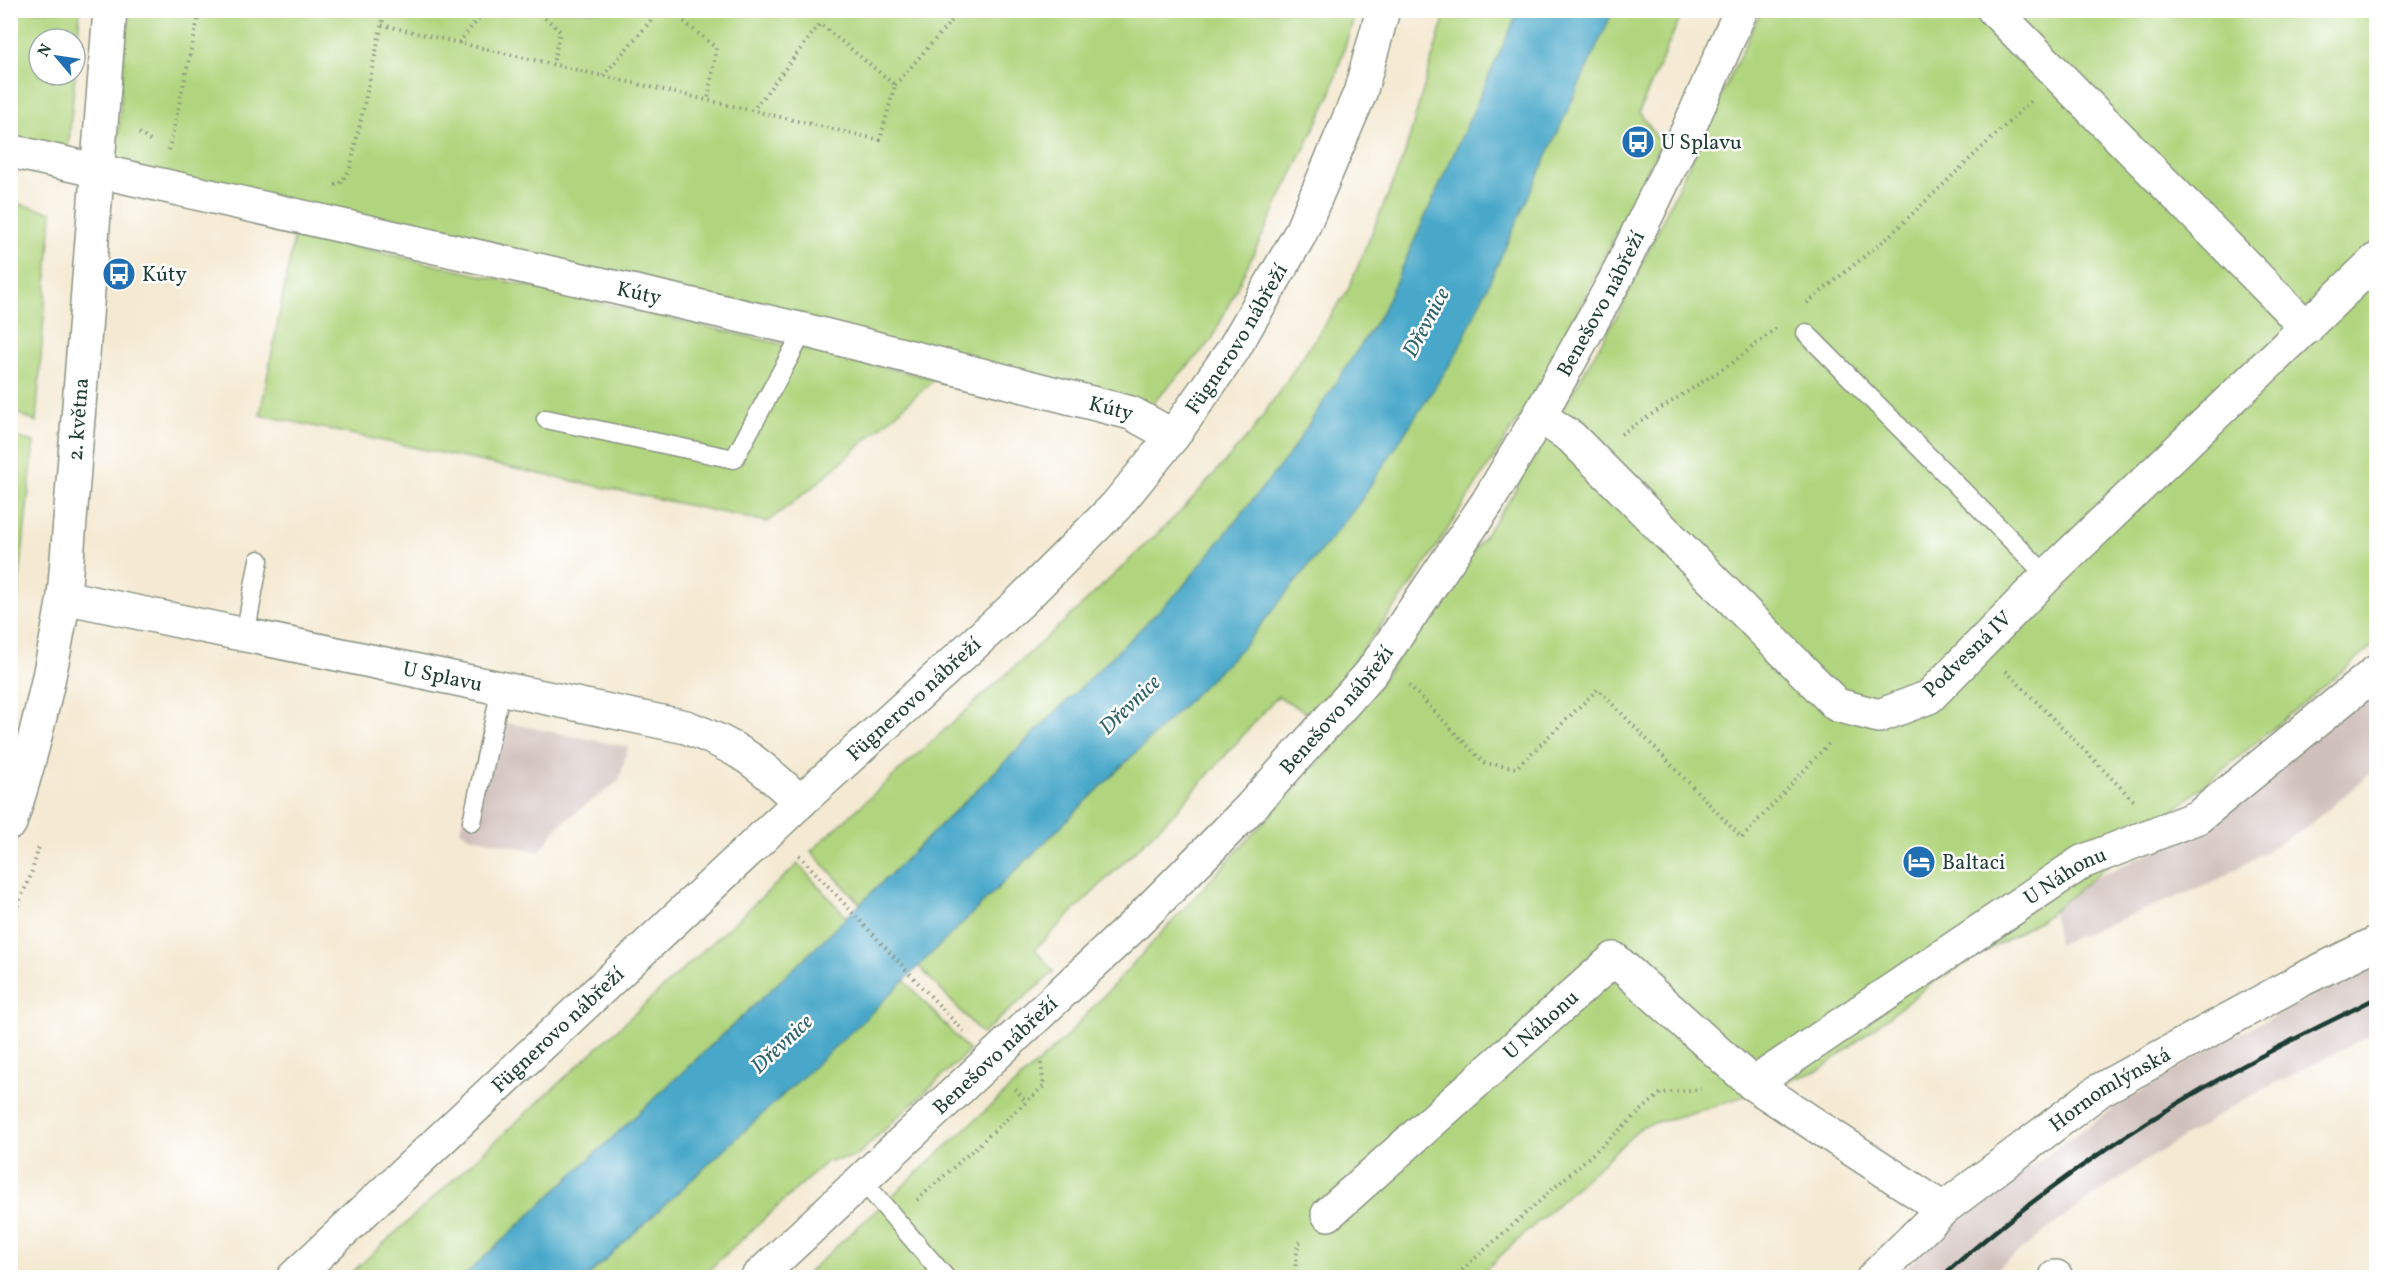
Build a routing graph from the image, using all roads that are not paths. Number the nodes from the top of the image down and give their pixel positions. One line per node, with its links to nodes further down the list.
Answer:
1 (110, 10): 6 (street, 2. května)
2 (1383, 10): 13 (street, Fügnerovo nábřeží)
3 (1741, 10): 11 (street, Benešovo nábřeží)
4 (1994, 10): 8 (street)
5 (10, 151): 6 (street, Kúty)
6 (99, 171): 9 (street, Kúty); 16 (street, 2. května)
7 (2376, 260): 8 (street, Podvesná IV)
8 (2307, 328): 15 (street, Podvesná IV)
9 (804, 330): 12 (lane); 13 (street, Kúty)
10 (1806, 333): 15 (lane)
11 (1539, 416): 15 (street, Podvesná IV); 25 (street, Benešovo nábřeží)
12 (546, 419)
13 (1173, 436): 20 (street, Fügnerovo nábřeží)
14 (259, 560): 17 (lane)
15 (2047, 576)
16 (64, 597): 17 (street, U Splavu); 22 (street, 2. května)
17 (245, 635): 19 (street, U Splavu)
18 (2376, 672): 24 (street, U Náhonu)
19 (501, 689): 20 (street, U Splavu); 21 (lane)
20 (800, 802): 28 (street, Fügnerovo nábřeží)
21 (472, 822)
22 (10, 823)
23 (2376, 943): 26 (street, Hornomlýnská)
24 (1753, 1084): 26 (street, U Náhonu); 27 (street, U Náhonu)
25 (861, 1179): 29 (street, Benešovo nábřeží); 30 (lane)
26 (1943, 1209): 31 (street, Hornomlýnská)
27 (1328, 1214)
28 (293, 1278)
29 (757, 1278)
30 (945, 1278)
31 (1873, 1278)

